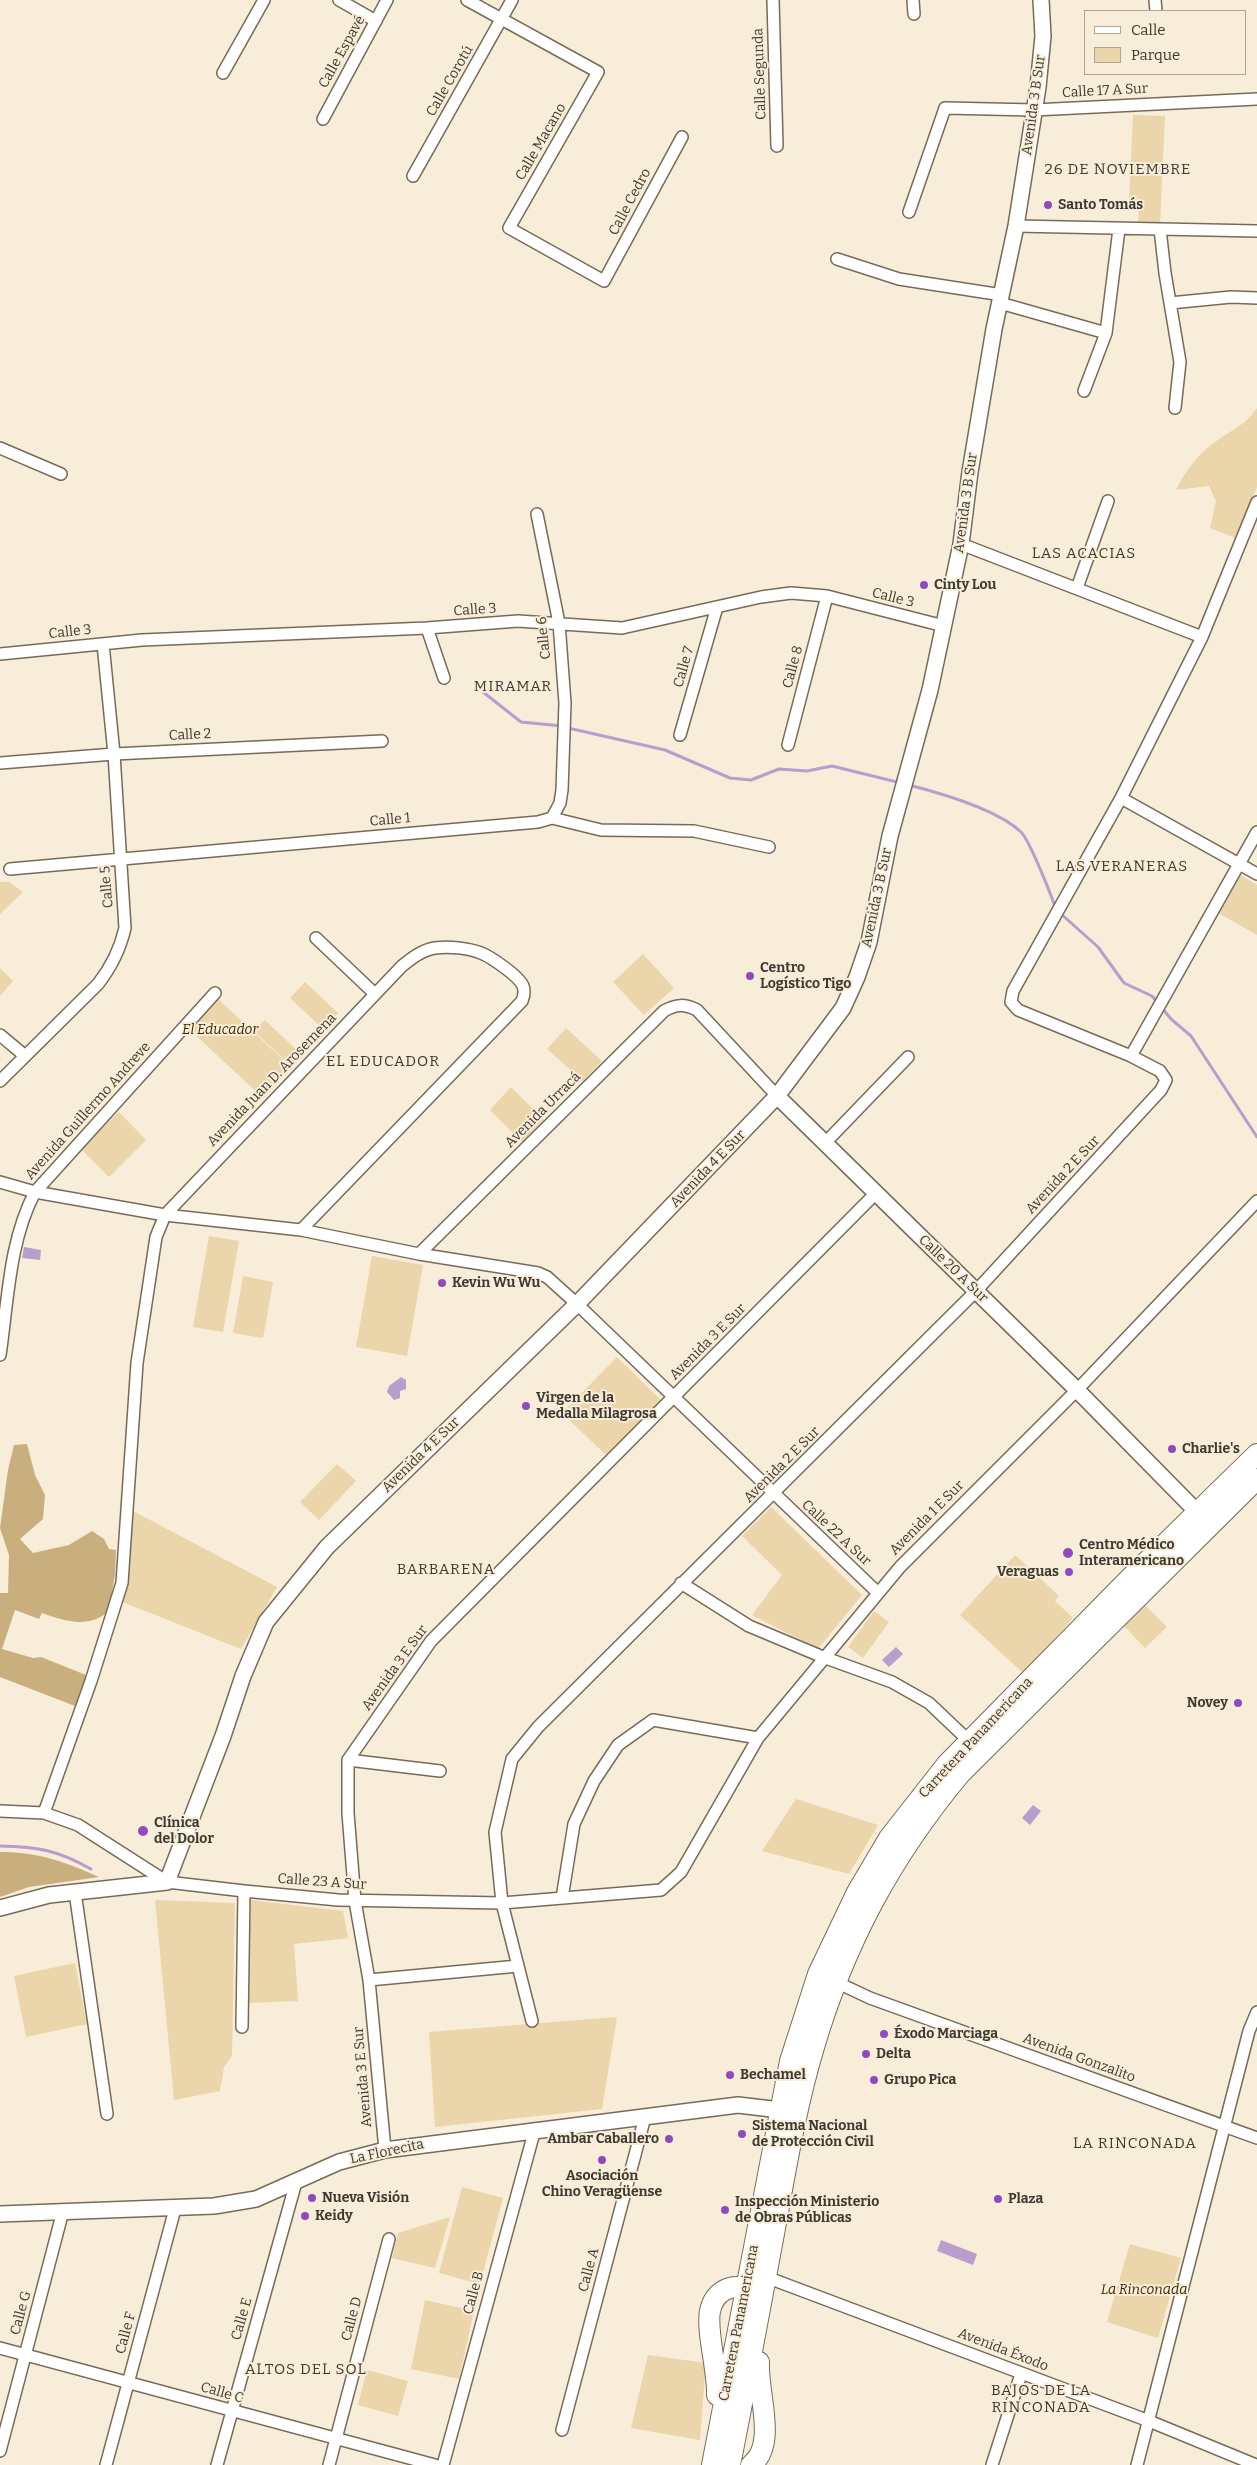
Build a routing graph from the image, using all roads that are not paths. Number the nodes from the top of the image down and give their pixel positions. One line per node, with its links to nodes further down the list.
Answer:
1 (264, 0): 12 (street)
2 (339, 0): 11 (street)
3 (387, 0): 11 (street, Calle Espavé)
4 (467, 0): 10 (street)
5 (512, 0): 10 (street, Calle Corotú)
6 (773, 0): 17 (street, Calle Segunda)
7 (913, 0): 9 (street)
8 (1041, 0): 14 (street, Avenida 3 B Sur)
9 (914, 14)
10 (502, 20): 18 (street, Calle Corotú); 25 (street, Calle Macano)
11 (376, 21): 15 (street, Calle Espavé)
12 (223, 73)
13 (1257, 99): 14 (street, Calle 17 A Sur)
14 (1034, 110): 19 (street, Calle 17 A Sur); 20 (street, Avenida 3 B Sur)
15 (323, 119)
16 (682, 137): 25 (street, Calle Cedro)
17 (777, 146)
18 (413, 176)
19 (909, 212)
20 (1016, 226): 21 (street); 27 (street, Avenida 3 B Sur)
21 (1119, 229): 22 (street); 29 (street)
22 (1160, 229): 23 (street); 28 (street)
23 (1257, 231)
24 (837, 260): 27 (street)
25 (604, 282)
26 (1257, 298): 28 (street)
27 (1001, 299): 29 (street); 37 (street, Avenida 3 B Sur)
28 (1170, 303): 31 (street)
29 (1106, 333): 30 (street)
30 (1084, 391)
31 (1175, 408)
32 (0, 448): 33 (street)
33 (61, 474)
34 (1108, 501): 38 (street)
35 (1257, 502): 44 (street)
36 (537, 514): 41 (street, Calle 6)
37 (961, 544): 38 (street); 42 (street, Avenida 3 B Sur)
38 (1077, 588): 44 (street)
39 (827, 596): 40 (street, Calle 3); 42 (street, Calle 3); 50 (street, Calle 8)
40 (718, 607): 41 (street, Calle 3); 48 (street, Calle 7)
41 (559, 623): 43 (street, Calle 3); 54 (street, Calle 6)
42 (944, 626): 70 (street, Avenida 3 B Sur)
43 (427, 628): 45 (street, Calle 3); 47 (street)
44 (1202, 637): 53 (street)
45 (103, 644): 46 (street, Calle 3); 51 (street, Calle 5)
46 (0, 654)
47 (444, 678)
48 (680, 735)
49 (382, 740): 51 (street, Calle 2)
50 (788, 745)
51 (114, 754): 52 (street, Calle 2); 57 (street, Calle 5)
52 (0, 763)
53 (1122, 798): 58 (street); 67 (street)
54 (552, 818): 56 (street, Calle 1); 57 (street, Calle 1)
55 (1257, 832): 58 (street)
56 (769, 847)
57 (119, 860): 59 (street, Calle 1); 66 (street, Calle 5)
58 (1238, 863): 60 (street); 67 (street)
59 (10, 870)
60 (1257, 874)
61 (316, 938): 63 (street)
62 (216, 993): 73 (street, Avenida Guillermo Andreve)
63 (375, 994): 76 (street, Avenida Juan D. Arosemena); 77 (street, Avenida Juan D. Arosemena)
64 (697, 1010): 70 (street, Calle 20 A Sur); 78 (street, Avenida Urracá)
65 (0, 1035): 66 (street)
66 (24, 1055): 69 (street, Calle 5)
67 (1131, 1056): 80 (street, Avenida 2 E Sur)
68 (908, 1057): 71 (street)
69 (0, 1081)
70 (777, 1096): 71 (street, Calle 20 A Sur); 81 (street, Avenida 4 E Sur)
71 (826, 1142): 74 (street, Calle 20 A Sur)
72 (0, 1182): 73 (street, Calle 22 A Sur)
73 (35, 1192): 76 (street, Calle 22 A Sur); 79 (street, Avenida Guillermo Andreve)
74 (876, 1193): 80 (street, Calle 20 A Sur); 84 (street, Avenida 3 E Sur)
75 (1257, 1201): 83 (street, Avenida 1 E Sur)
76 (165, 1215): 77 (street, Calle 22 A Sur); 97 (street)
77 (301, 1230): 78 (street, Calle 22 A Sur)
78 (419, 1254): 81 (street, Calle 22 A Sur)
79 (6, 1275): 82 (street, Avenida Guillermo Andreve)
80 (976, 1291): 83 (street, Calle 20 A Sur); 87 (street, Avenida 2 E Sur)
81 (577, 1304): 84 (street, Calle 22 A Sur); 98 (street, Avenida 4 E Sur)
82 (0, 1354)
83 (1077, 1390): 88 (street, Calle 20 A Sur); 90 (street, Avenida 1 E Sur)
84 (674, 1398): 87 (street, Calle 22 A Sur); 94 (street, Avenida 3 E Sur)
85 (1257, 1454): 88 (highway, Carretera Panamericana)
86 (1257, 1479): 88 (highway, Carretera Panamericana)
87 (774, 1495): 89 (street, Avenida 2 E Sur); 90 (street, Calle 22 A Sur)
88 (1204, 1518): 93 (highway, Carretera Panamericana); 109 (highway, Carretera Panamericana)
89 (681, 1583): 91 (street); 105 (street, Avenida 2 E Sur)
90 (878, 1593): 91 (street, Avenida 1 E Sur)
91 (822, 1657): 92 (street, Avenida 1 E Sur); 93 (street)
92 (758, 1738): 99 (street, Avenida 1 E Sur); 103 (street)
93 (969, 1741): 102 (highway, Carretera Panamericana)
94 (348, 1760): 95 (street); 104 (street, Avenida 3 E Sur)
95 (440, 1771)
96 (0, 1811): 97 (street, Calle 23 A Sur)
97 (44, 1813): 98 (street, Calle 23 A Sur)
98 (167, 1882): 100 (street, Calle 23 A Sur); 101 (street)
99 (661, 1890): 103 (street, Calle 23 A Sur)
100 (244, 1891): 104 (street, Calle 23 A Sur); 112 (street)
101 (75, 1892): 106 (street); 115 (street)
102 (857, 1892): 109 (highway); 113 (highway, Carretera Panamericana)
103 (562, 1898): 105 (street, Calle 23 A Sur)
104 (355, 1901): 105 (street, Calle 23 A Sur); 108 (street, Avenida 3 E Sur)
105 (502, 1903): 107 (street, Avenida 2 E Sur)
106 (0, 1908)
107 (518, 1966): 108 (street); 111 (street, Avenida 2 E Sur)
108 (369, 1980): 120 (street, Avenida 3 E Sur)
109 (836, 1982): 113 (highway); 117 (street, Avenida Gonzalito); 126 (highway, Carretera Panamericana)
110 (1257, 2012): 117 (street)
111 (532, 2021)
112 (242, 2027)
113 (790, 2061): 114 (highway, Carretera Panamericana)
114 (780, 2110): 116 (street, La Florecita); 127 (highway, Carretera Panamericana)
115 (107, 2114)
116 (645, 2117): 118 (street, La Florecita); 137 (street, Calle A)
117 (1226, 2128): 119 (street, Avenida Gonzalito); 136 (street)
118 (535, 2129): 120 (street, La Florecita); 145 (street, Calle B)
119 (1257, 2138)
120 (385, 2150): 121 (street, La Florecita)
121 (296, 2182): 122 (street, La Florecita); 135 (street, Calle E)
122 (175, 2209): 123 (street, La Florecita); 133 (street, Calle F)
123 (63, 2211): 124 (street, La Florecita); 130 (street, Calle G)
124 (0, 2214)
125 (389, 2239): 138 (street, Calle D)
126 (766, 2277): 128 (highway, Carretera Panamericana); 132 (street, Avenida Éxodo)
127 (746, 2288): 131 (highway, Carretera Panamericana); 134 (highway); 139 (highway)
128 (762, 2300): 134 (highway, Carretera Panamericana); 149 (highway)
129 (0, 2348): 130 (street, Calle C)
130 (25, 2355): 133 (street, Calle C); 140 (street, Calle G)
131 (732, 2358): 139 (highway, Carretera Panamericana); 147 (highway)
132 (1021, 2374): 136 (street, Avenida Éxodo); 150 (street)
133 (128, 2382): 135 (street, Calle C); 141 (street, Calle F)
134 (742, 2403): 148 (highway, Carretera Panamericana)
135 (231, 2411): 138 (street, Calle C); 142 (street, Calle E)
136 (1149, 2421): 151 (street); 152 (street, Avenida Éxodo)
137 (562, 2430)
138 (336, 2439): 143 (street, Calle D); 144 (street, Calle C)
139 (716, 2442): 146 (highway, Carretera Panamericana)
140 (0, 2451)
141 (106, 2465)
142 (217, 2465)
143 (329, 2465)
144 (435, 2465)
145 (442, 2465)
146 (712, 2465)
147 (726, 2465)
148 (730, 2465)
149 (751, 2465)
150 (992, 2465)
151 (1137, 2465)
152 (1256, 2465)

